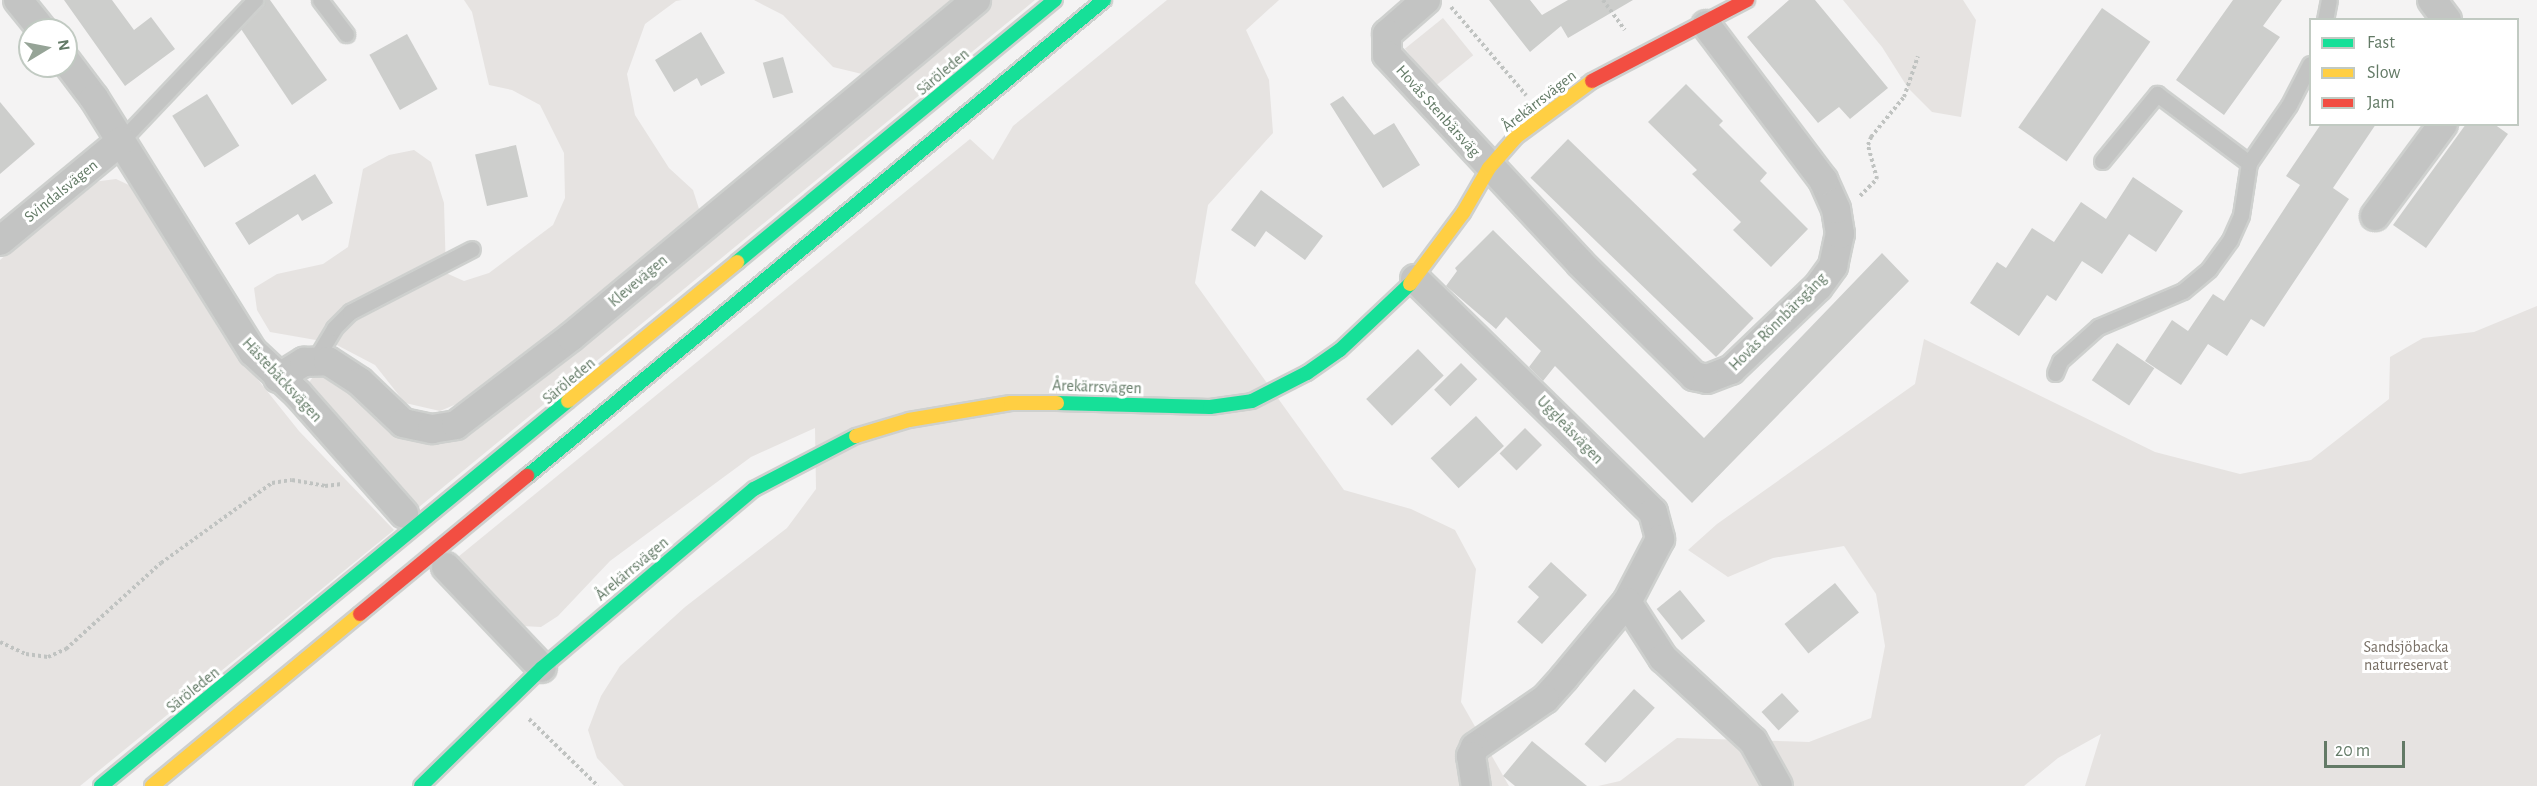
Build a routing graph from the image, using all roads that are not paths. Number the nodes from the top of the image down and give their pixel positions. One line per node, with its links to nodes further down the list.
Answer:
1 (18, 0): 11 (street)
2 (255, 0): 19 (lane)
3 (320, 0): 15 (lane)
4 (976, 0): 27 (street, Klevevägen)
5 (1055, 0): 34 (main road, Säröleden)
6 (1104, 0): 35 (main road)
7 (1426, 0): 22 (street, Hovås Stenbärsväg)
8 (1747, 0): 14 (main road, Årekärrsvägen)
9 (2329, 0): 12 (lane)
10 (2432, 0): 13 (street)
11 (32, 18)
12 (2325, 18)
13 (2446, 18)
14 (1706, 25): 22 (main road, Årekärrsvägen); 22 (street, Hovås Rönnbärsgång)
15 (346, 34)
16 (2309, 66): 21 (lane)
17 (77, 78): 19 (street, Hästebäcksvägen)
18 (2442, 126): 23 (street)
19 (121, 141): 24 (street, Svindalsvägen); 29 (street, Hästebäcksvägen)
20 (2102, 161): 21 (lane)
21 (2249, 163): 28 (lane)
22 (1489, 168): 26 (main road, Årekärrsvägen)
23 (2375, 216)
24 (0, 241)
25 (472, 249): 27 (lane)
26 (1415, 279): 32 (street, Uggleåsvägen); 33 (main road, Årekärrsvägen)
27 (315, 360): 29 (street)
28 (2055, 373)
29 (278, 378): 30 (street, Hästebäcksvägen)
30 (404, 514)
31 (446, 567): 33 (street)
32 (1627, 602): 37 (street, Uggleåsvägen); 38 (street)
33 (542, 668): 36 (main road, Årekärrsvägen)
34 (101, 786)
35 (152, 786)
36 (421, 786)
37 (1476, 786)
38 (1778, 786)

